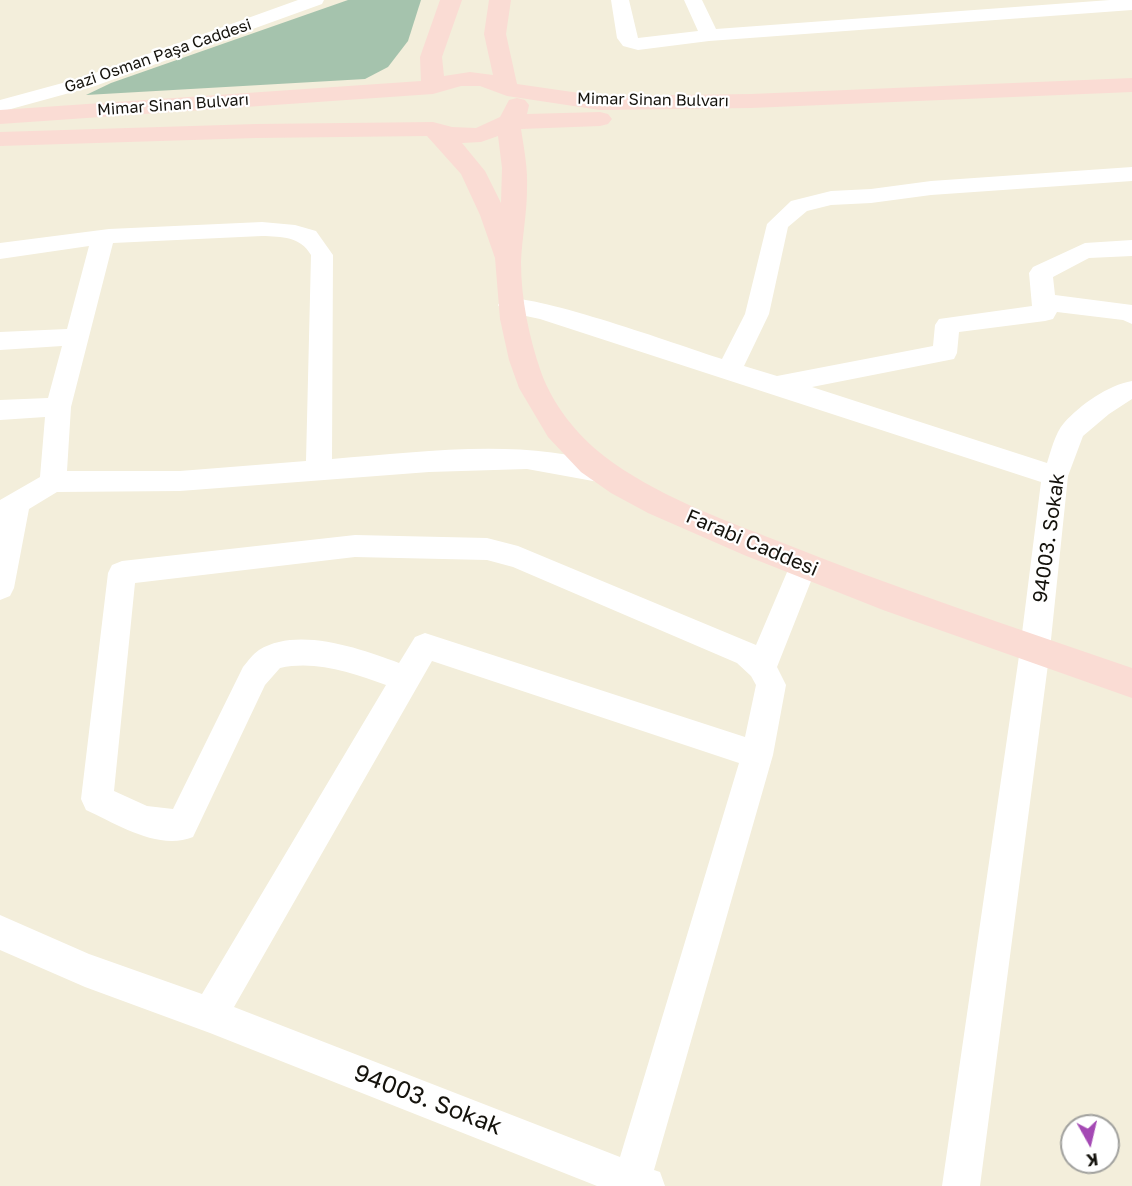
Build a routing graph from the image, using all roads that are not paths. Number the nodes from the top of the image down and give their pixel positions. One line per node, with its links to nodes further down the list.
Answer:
1 (315, 0): 13 (street, Gazi Osman Paşa Caddesi)
2 (451, 0): 10 (main road)
3 (500, 0): 11 (main road)
4 (620, 0): 8 (street)
5 (693, 0): 8 (street)
6 (1132, 4): 7 (street)
7 (1015, 6): 8 (street)
8 (709, 35)
9 (1132, 85): 11 (main road, Mimar Sinan Bulvarı)
10 (433, 87): 11 (main road, Mimar Sinan Bulvarı); 14 (main road, Mimar Sinan Bulvarı); 16 (main road)
11 (507, 89): 15 (main road)
12 (1132, 100): 15 (main road, Mimar Sinan Bulvarı)
13 (0, 106)
14 (0, 117)
15 (508, 122): 16 (main road, Mimar Sinan Bulvarı); 22 (main road)
16 (434, 129): 17 (main road, Mimar Sinan Bulvarı); 22 (main road)
17 (0, 139)
18 (1132, 174): 28 (street)
19 (103, 237): 21 (street); 26 (street); 33 (street)
20 (1132, 248): 23 (street)
21 (0, 251)
22 (508, 264): 24 (main road, Farabi Caddesi)
23 (1043, 302): 25 (street); 29 (street)
24 (510, 305): 28 (street); 34 (main road, Farabi Caddesi)
25 (1132, 316)
26 (76, 337): 27 (street); 31 (street)
27 (0, 341)
28 (729, 370): 29 (street)
29 (777, 385): 35 (street)
30 (1132, 390): 35 (street, 94003. Sokak)
31 (58, 407): 32 (street); 36 (street)
32 (0, 410)
33 (320, 469): 34 (street); 36 (street)
34 (604, 473): 38 (main road, Farabi Caddesi)
35 (1055, 476): 40 (street, 94003. Sokak)
36 (53, 482): 37 (street)
37 (8, 509): 39 (street)
38 (803, 566): 40 (main road, Farabi Caddesi); 41 (street)
39 (0, 588)
40 (1035, 649): 43 (main road, Farabi Caddesi); 48 (street, 94003. Sokak)
41 (762, 667): 42 (street); 44 (street)
42 (406, 679): 44 (street); 46 (street)
43 (1132, 683)
44 (757, 755): 47 (street)
45 (0, 932): 46 (street, 94003. Sokak)
46 (210, 1015): 47 (street, 94003. Sokak)
47 (633, 1184)
48 (961, 1186)

